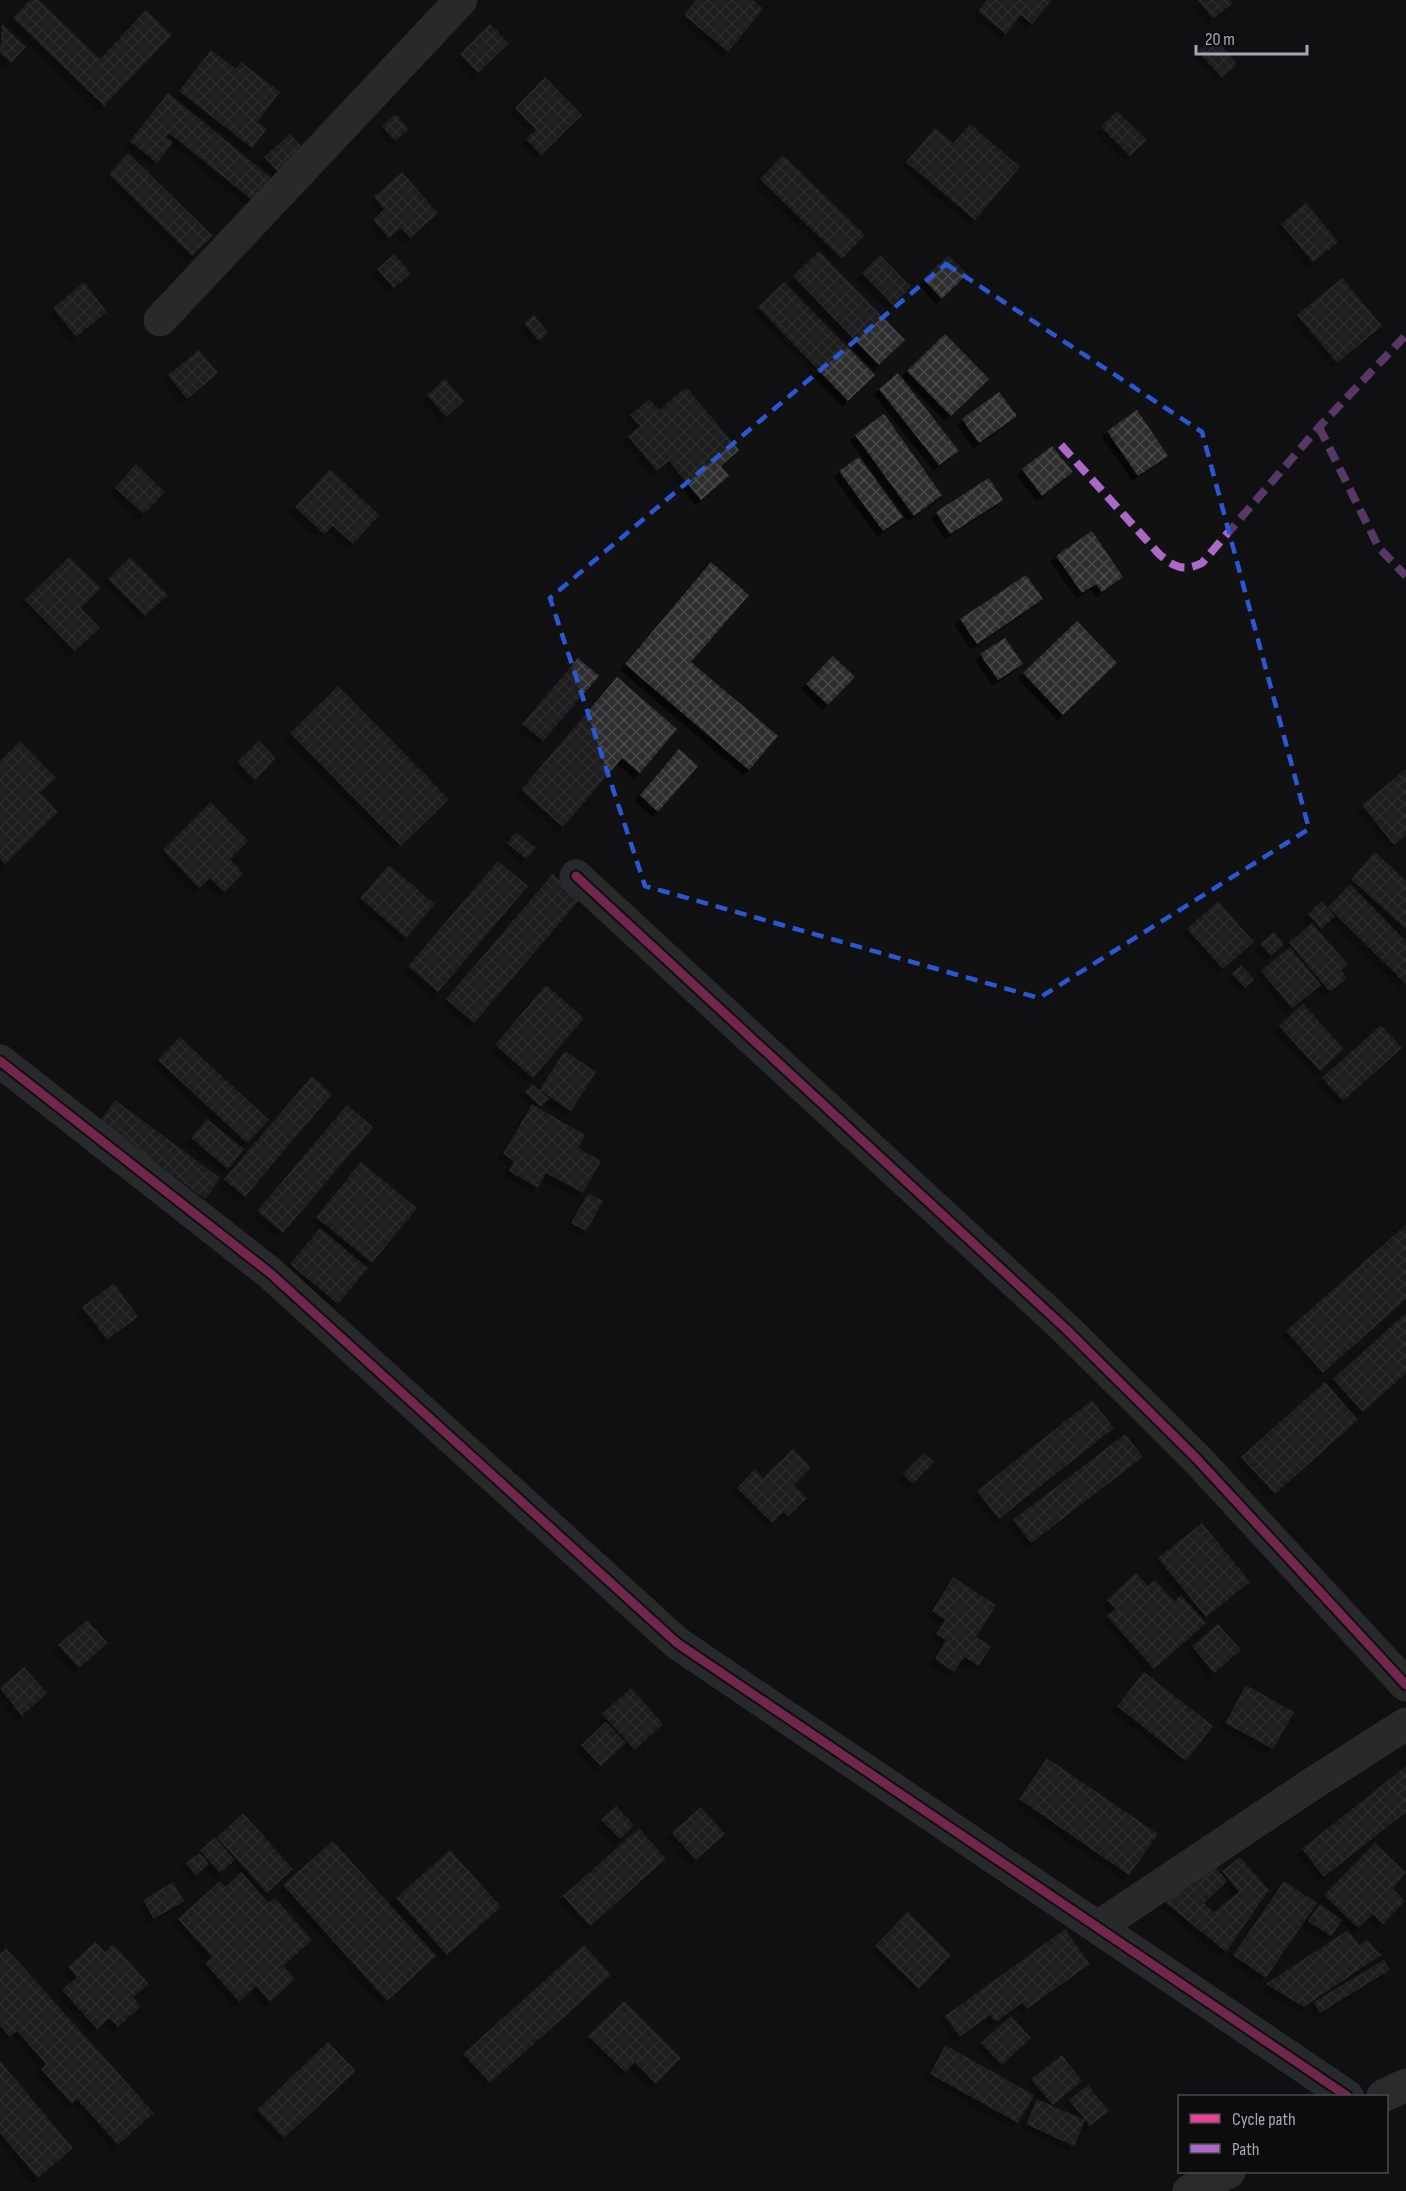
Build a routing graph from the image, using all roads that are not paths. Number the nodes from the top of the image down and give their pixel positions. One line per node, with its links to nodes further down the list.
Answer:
1 (460, 0): 2 (street)
2 (160, 320)
3 (576, 876): 5 (street)
4 (0, 1061): 7 (street)
5 (1406, 1685)
6 (1406, 1724): 7 (street)
7 (1098, 1927): 9 (street)
8 (1406, 2085): 10 (main road)
9 (1344, 2095)
10 (1387, 2095)
11 (1227, 2173): 12 (main road)
12 (1189, 2191)

